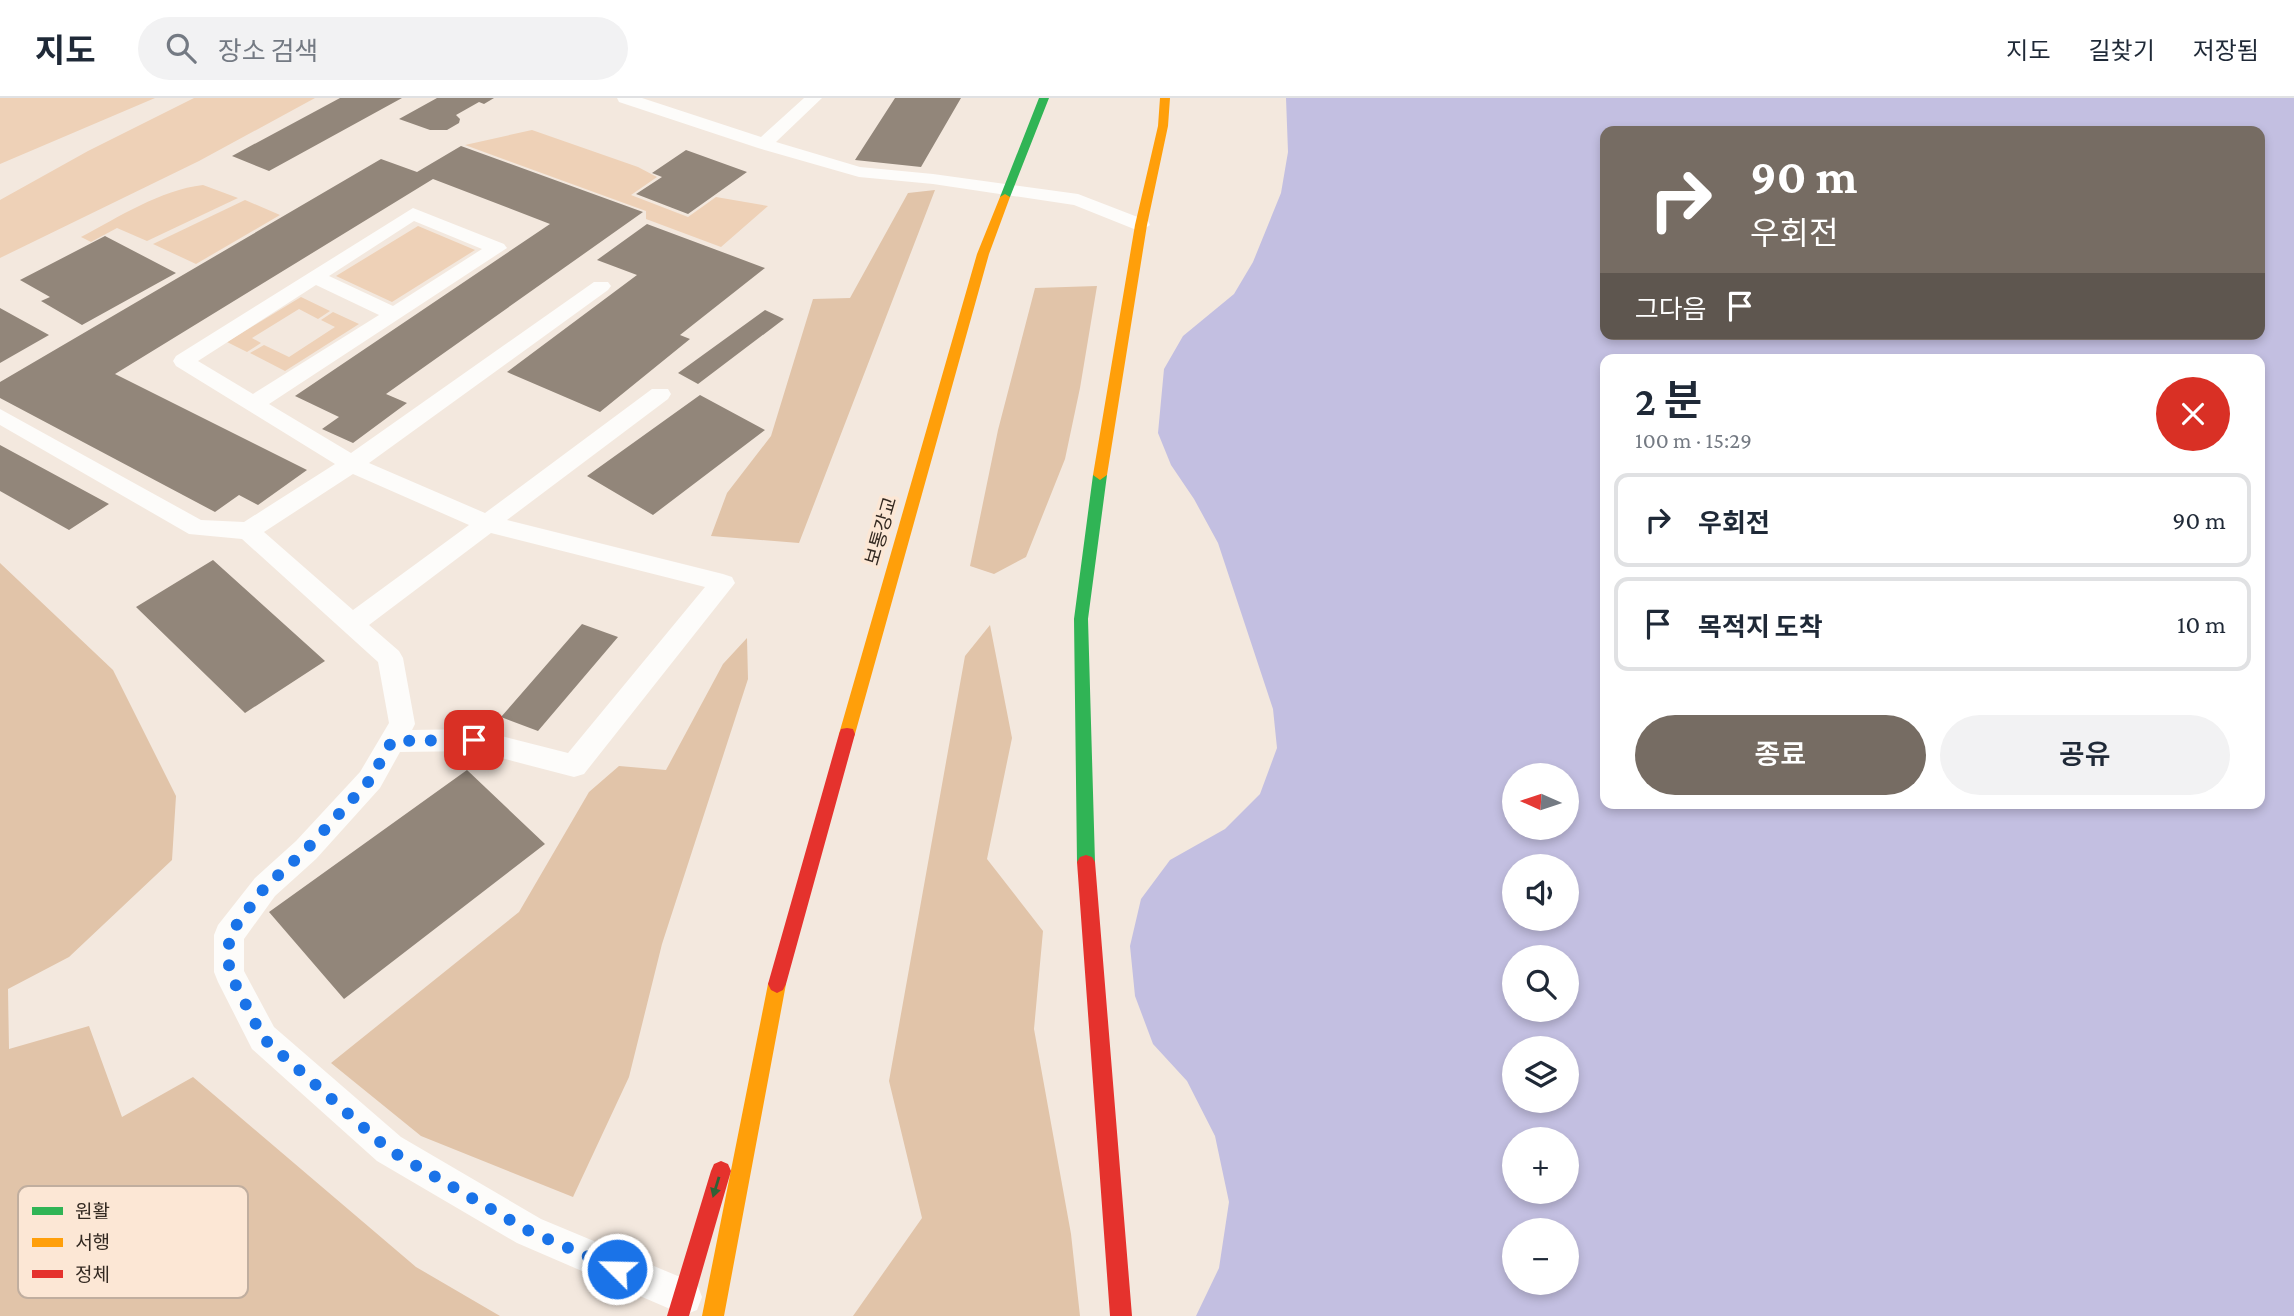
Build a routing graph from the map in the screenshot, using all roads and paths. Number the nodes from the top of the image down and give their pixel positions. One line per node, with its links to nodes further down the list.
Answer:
1 (625, 98): 5 (lane)
2 (814, 98): 5 (lane)
3 (1044, 98): 18 (main road, 보통강교)
4 (1165, 98): 6 (main road)
5 (764, 144): 6 (lane)
6 (1141, 225): 21 (main road)
7 (315, 277): 9 (lane); 9 (lane); 11 (lane)
8 (601, 286): 13 (lane)
9 (394, 314): 11 (lane)
10 (660, 394): 14 (lane)
11 (253, 404): 13 (lane)
12 (0, 416): 15 (lane)
13 (352, 464): 14 (lane); 15 (lane)
14 (486, 523): 16 (lane); 17 (lane)
15 (248, 531): 16 (lane)
16 (352, 624): 17 (lane)
17 (392, 741): 19 (lane)
18 (777, 981): 19 (main road, one-way to 19); 20 (main road)
19 (681, 1306)
20 (713, 1316)
21 (1121, 1316)

